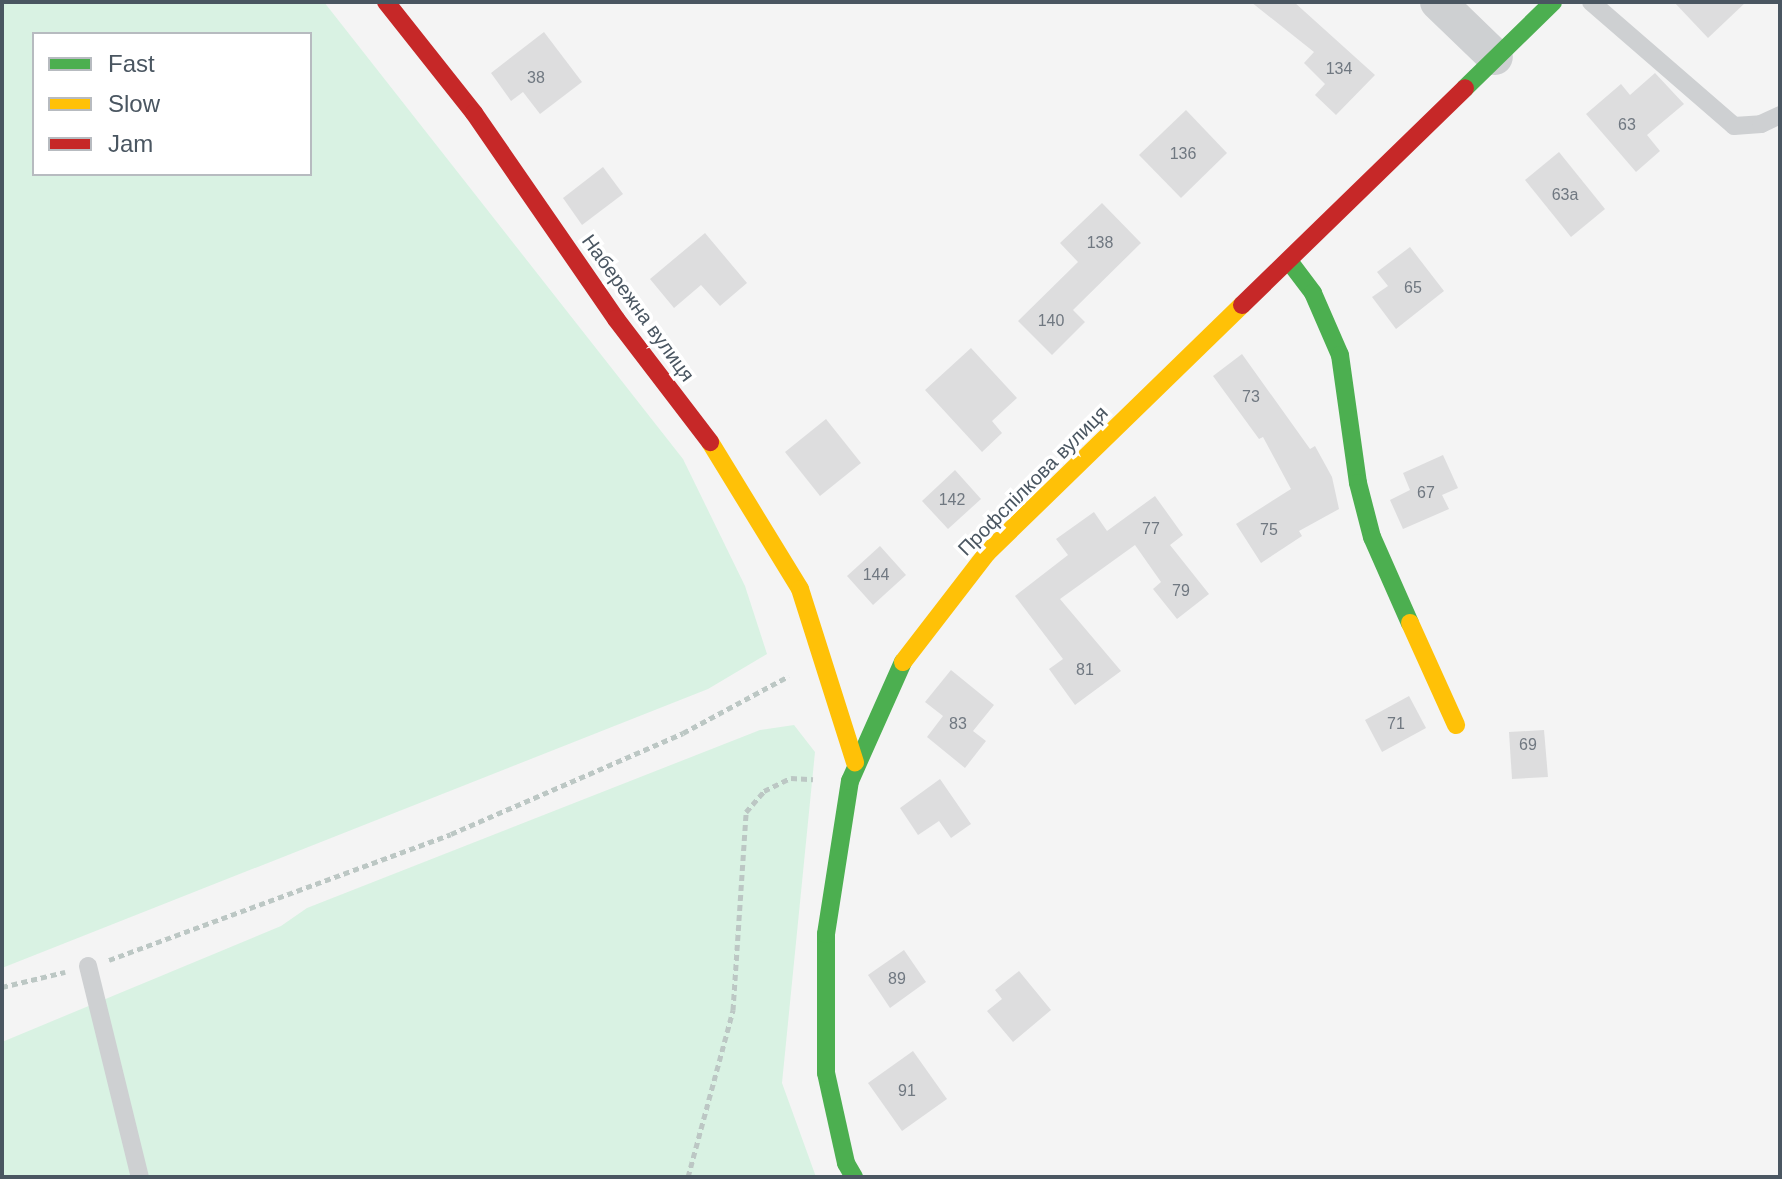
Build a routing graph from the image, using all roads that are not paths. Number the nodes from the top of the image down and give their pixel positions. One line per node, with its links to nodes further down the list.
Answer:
1 (386, 2): 9 (street, Набережна вулиця)
2 (1438, 2): 5 (street)
3 (1553, 2): 5 (street, Профспілкова вулиця)
4 (1591, 2): 6 (lane)
5 (1495, 57): 7 (street, Профспілкова вулиця)
6 (1780, 115)
7 (1289, 261): 8 (street); 9 (street, Профспілкова вулиця)
8 (1456, 725)
9 (855, 762): 12 (street, Профспілкова вулиця)
10 (88, 966): 11 (lane)
11 (140, 1177)
12 (854, 1177)

